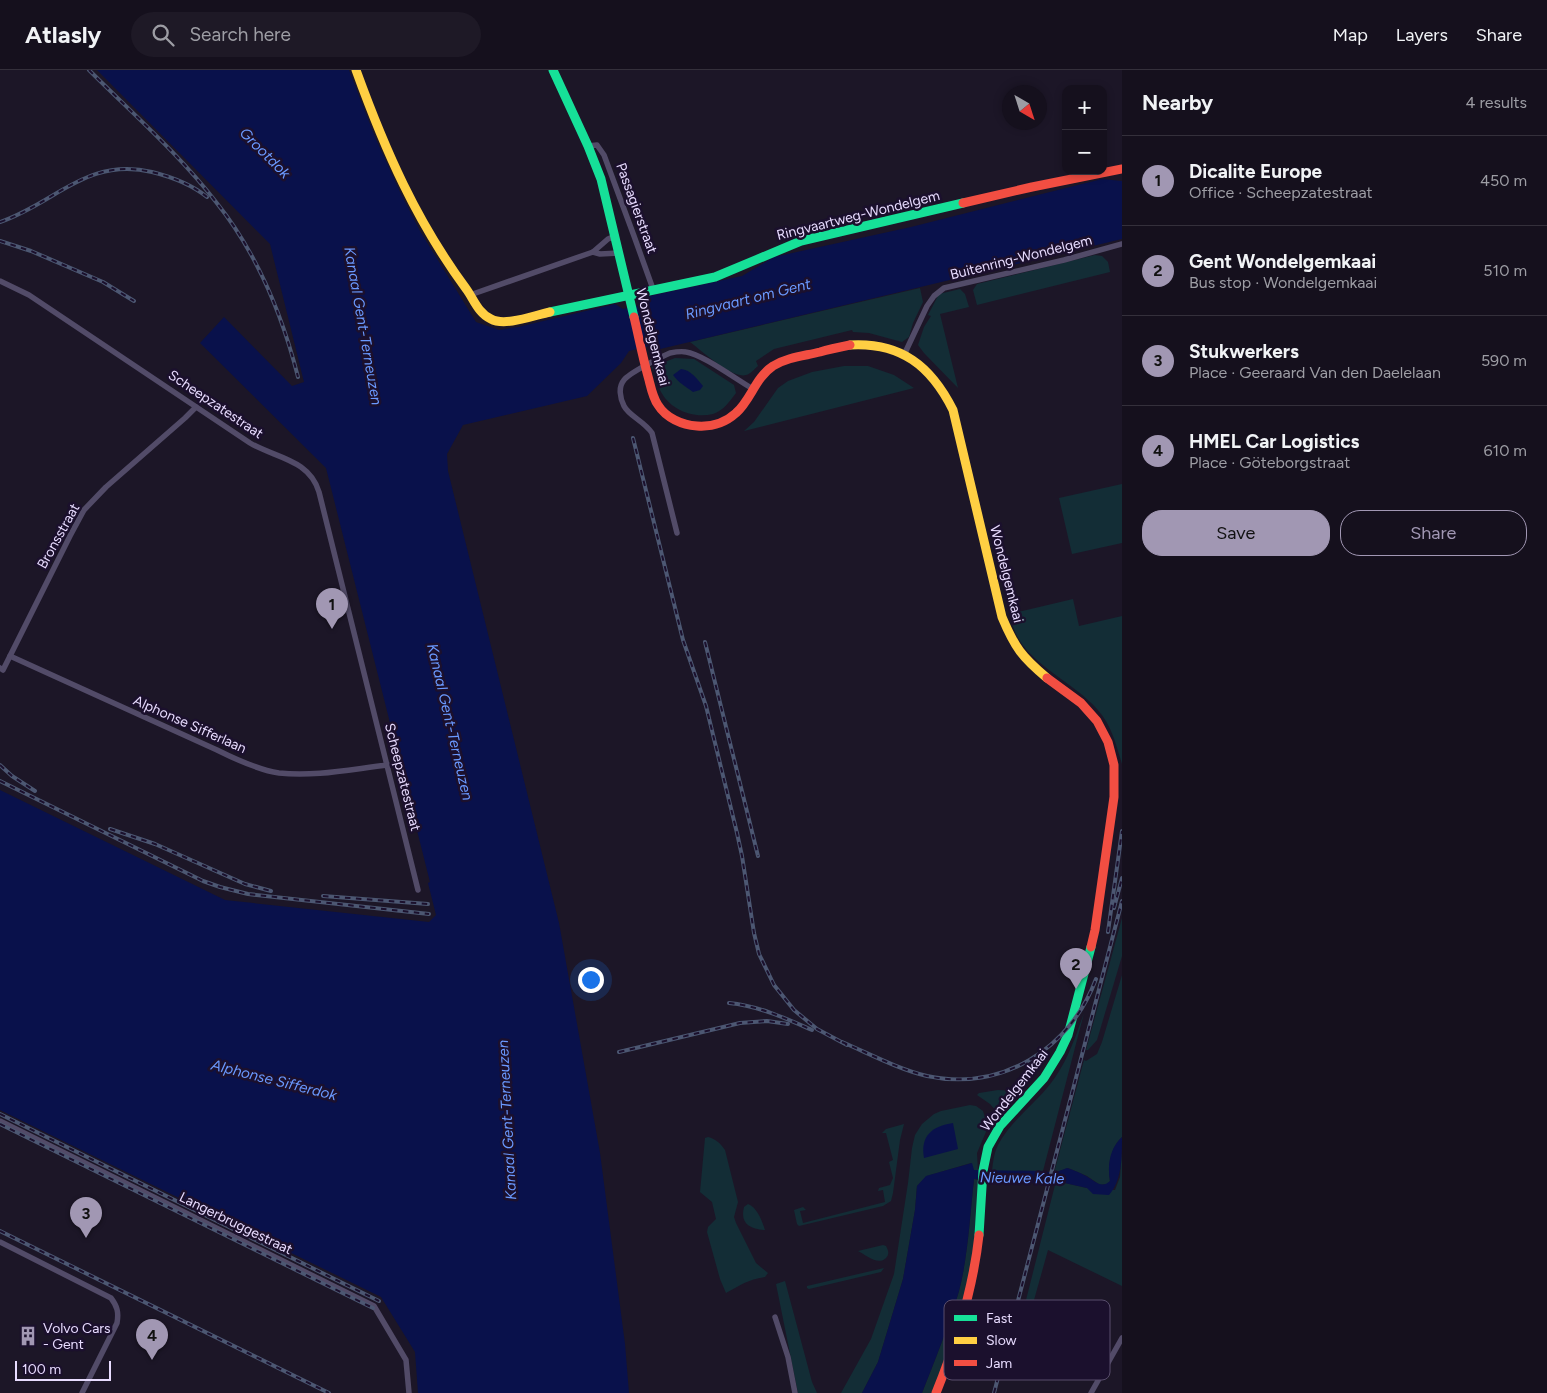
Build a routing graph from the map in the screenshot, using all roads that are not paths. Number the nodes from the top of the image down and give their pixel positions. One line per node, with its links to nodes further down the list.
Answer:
1 (356, 70): 11 (main road)
2 (552, 70): 3 (main road, Wondelgemkaai)
3 (588, 146): 5 (main road, Wondelgemkaai); 10 (street, Passagierstraat)
4 (1122, 169): 10 (main road, Ringvaartweg-Wondelgem)
5 (615, 236): 7 (street); 8 (main road, Wondelgemkaai)
6 (1122, 244): 12 (street, Buitenring-Wondelgem)
7 (593, 252): 8 (street); 11 (street)
8 (619, 253): 13 (main road, Wondelgemkaai)
9 (0, 281): 14 (street, Scheepzatestraat)
10 (652, 289): 11 (main road, Ringvaartweg-Wondelgem)
11 (470, 295)
12 (904, 355): 13 (main road, Wondelgemkaai); 22 (main road, Wondelgemkaai)
13 (753, 389): 15 (street)
14 (196, 407): 16 (street, Bronsstraat); 18 (street, Scheepzatestraat)
15 (677, 533)
16 (10, 656): 17 (street); 18 (street, Alphonse Sifferlaan)
17 (0, 668)
18 (388, 765): 19 (street, Scheepzatestraat)
19 (418, 890)
20 (0, 1121): 29 (street, Langerbruggestraat)
21 (0, 1242): 28 (street)
22 (967, 1300)
23 (775, 1317): 30 (street)
24 (1122, 1338): 25 (street)
25 (1110, 1359)
26 (944, 1371): 31 (main road, Wondelgemkaai)
27 (1098, 1380): 32 (street)
28 (82, 1393)
29 (409, 1393)
30 (795, 1393)
31 (936, 1393)
32 (1091, 1393)

